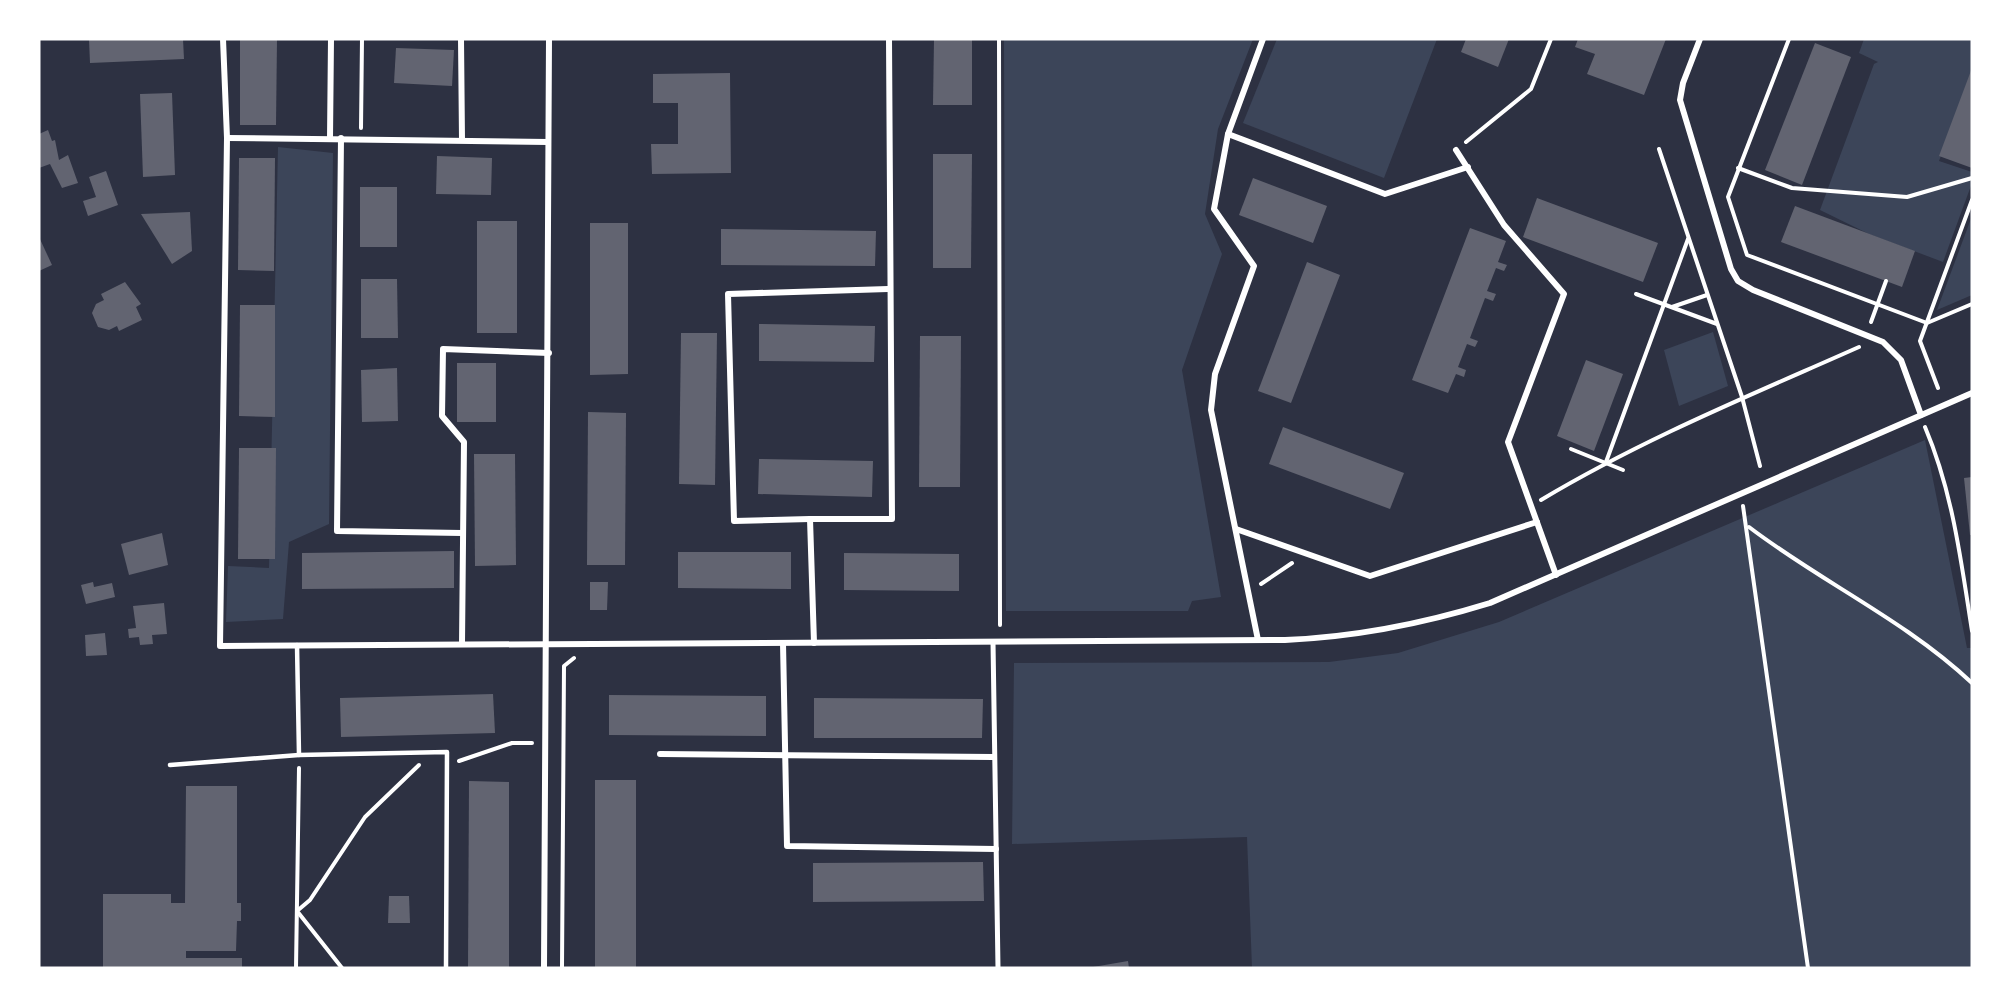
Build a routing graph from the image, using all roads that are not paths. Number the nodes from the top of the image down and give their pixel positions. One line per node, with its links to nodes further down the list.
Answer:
1 (224, 39): 9 (street)
2 (331, 39): 10 (street)
3 (462, 39): 12 (street)
4 (549, 39): 13 (street)
5 (890, 39): 16 (street)
6 (1263, 39): 8 (street)
7 (1700, 39): 19 (street)
8 (1228, 134): 15 (street); 22 (street)
9 (226, 138): 10 (street); 31 (street)
10 (330, 138): 11 (street)
11 (341, 138): 12 (street); 23 (street)
12 (462, 140): 13 (street)
13 (548, 142): 17 (street)
14 (1456, 150): 15 (street)
15 (1468, 168): 21 (street)
16 (888, 289): 20 (street); 20 (street)
17 (549, 353): 23 (street); 30 (street)
18 (1972, 393): 19 (street)
19 (1921, 415): 24 (street)
20 (810, 519): 28 (street)
21 (1537, 522): 22 (street); 24 (street)
22 (1236, 530): 25 (street)
23 (462, 533): 29 (street)
24 (1556, 575): 25 (street)
25 (1258, 640): 26 (street)
26 (993, 642): 28 (street); 35 (street)
27 (783, 643): 28 (street); 30 (street); 33 (street)
28 (814, 643)
29 (462, 644): 30 (street); 31 (street)
30 (545, 644): 39 (street)
31 (297, 645): 34 (lane)
32 (660, 754): 33 (street)
33 (785, 754): 35 (street); 37 (street)
34 (300, 755): 36 (lane); 38 (lane)
35 (993, 757): 37 (street)
36 (170, 765)
37 (996, 849): 40 (street)
38 (446, 968)
39 (544, 968)
40 (998, 968)

